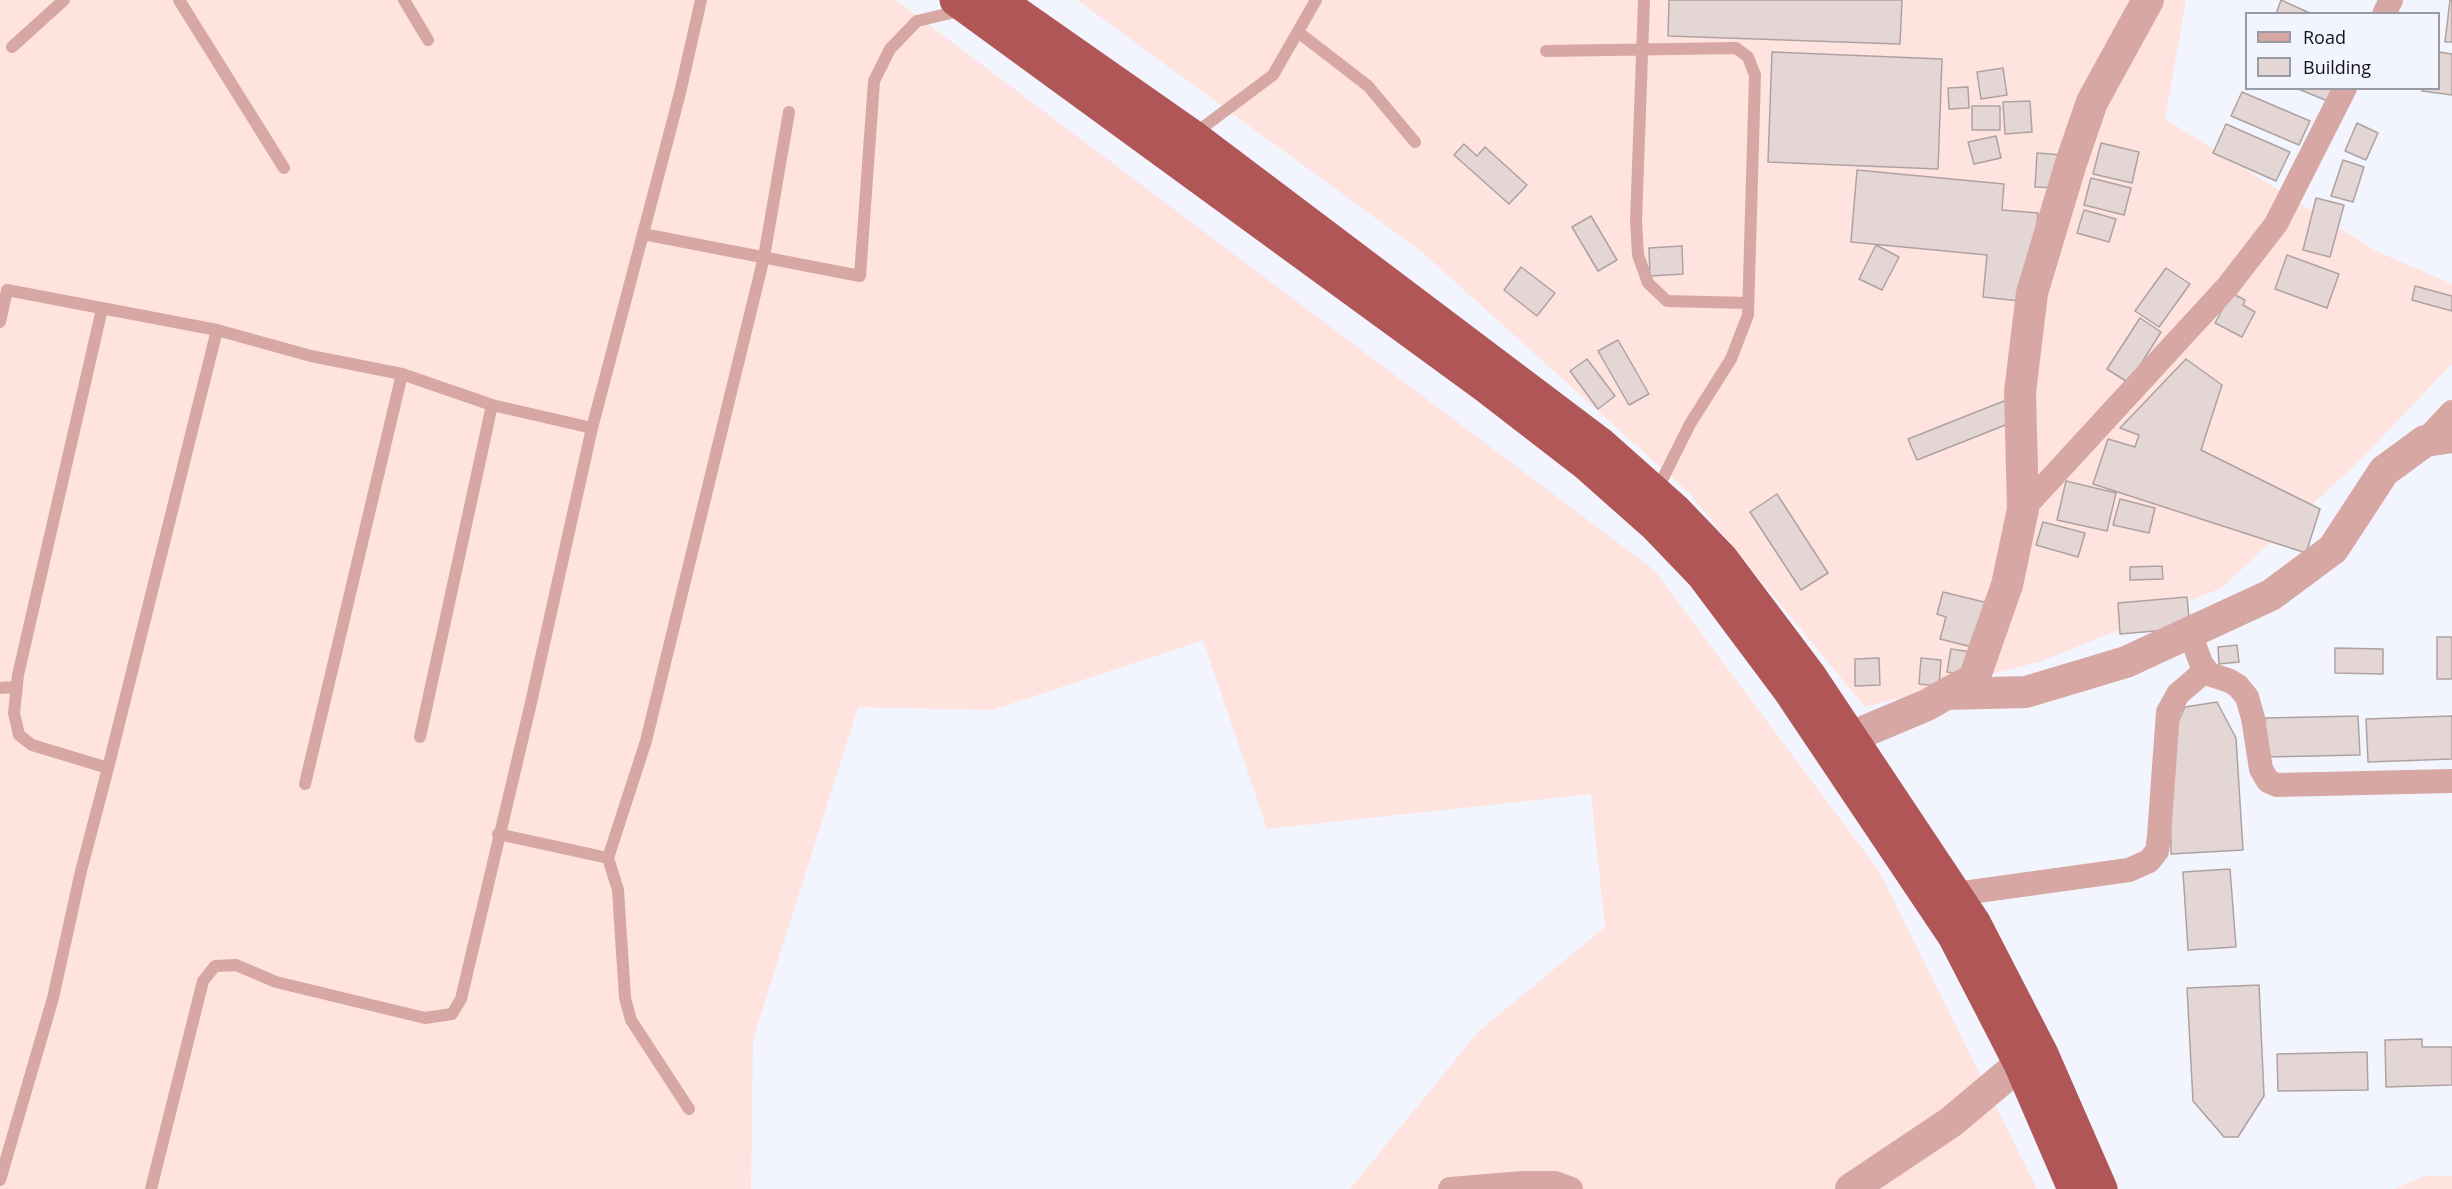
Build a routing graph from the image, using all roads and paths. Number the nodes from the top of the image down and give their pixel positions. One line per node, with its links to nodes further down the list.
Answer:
1 (64, 0): 11 (lane)
2 (178, 0): 18 (lane)
3 (404, 0): 10 (lane)
4 (701, 0): 19 (lane)
5 (1316, 0): 9 (lane)
6 (1644, 0): 12 (lane)
7 (2148, 0): 32 (street)
8 (986, 2): 16 (highway); 20 (lane); 39 (highway)
9 (1298, 32): 16 (lane); 17 (lane)
10 (428, 40)
11 (12, 47)
12 (1643, 50): 13 (lane); 22 (lane); 22 (lane)
13 (1546, 51)
14 (2344, 90): 32 (street)
15 (789, 112): 20 (lane)
16 (1191, 135): 31 (highway)
17 (1415, 142)
18 (284, 168)
19 (643, 234): 20 (lane); 29 (lane)
20 (764, 257): 45 (lane)
21 (4, 285): 23 (lane); 24 (lane)
22 (1748, 303): 31 (lane)
23 (102, 309): 25 (lane); 35 (lane)
24 (0, 322)
25 (217, 330): 26 (lane); 40 (lane)
26 (402, 374): 27 (lane); 42 (lane)
27 (492, 405): 29 (lane); 38 (lane)
28 (2452, 412): 30 (street)
29 (592, 428): 43 (lane)
30 (2439, 439): 33 (street)
31 (1656, 493): 39 (highway)
32 (2023, 509): 37 (street)
33 (2190, 633): 34 (street); 37 (street)
34 (2206, 670): 41 (street); 46 (street)
35 (16, 687): 36 (lane); 40 (lane)
36 (0, 688)
37 (1946, 694): 39 (street)
38 (420, 737)
39 (1841, 744): 44 (highway)
40 (108, 768): 49 (lane)
41 (2452, 781)
42 (305, 784)
43 (498, 834): 45 (lane); 50 (lane)
44 (1905, 840): 46 (highway); 47 (highway)
45 (608, 858): 48 (lane)
46 (1956, 894): 47 (highway)
47 (2031, 1059): 53 (street); 54 (highway); 55 (highway)
48 (689, 1109)
49 (0, 1180)
50 (151, 1189)
51 (1450, 1189): 52 (street)
52 (1571, 1189)
53 (1851, 1189)
54 (2074, 1189)
55 (2102, 1189)

